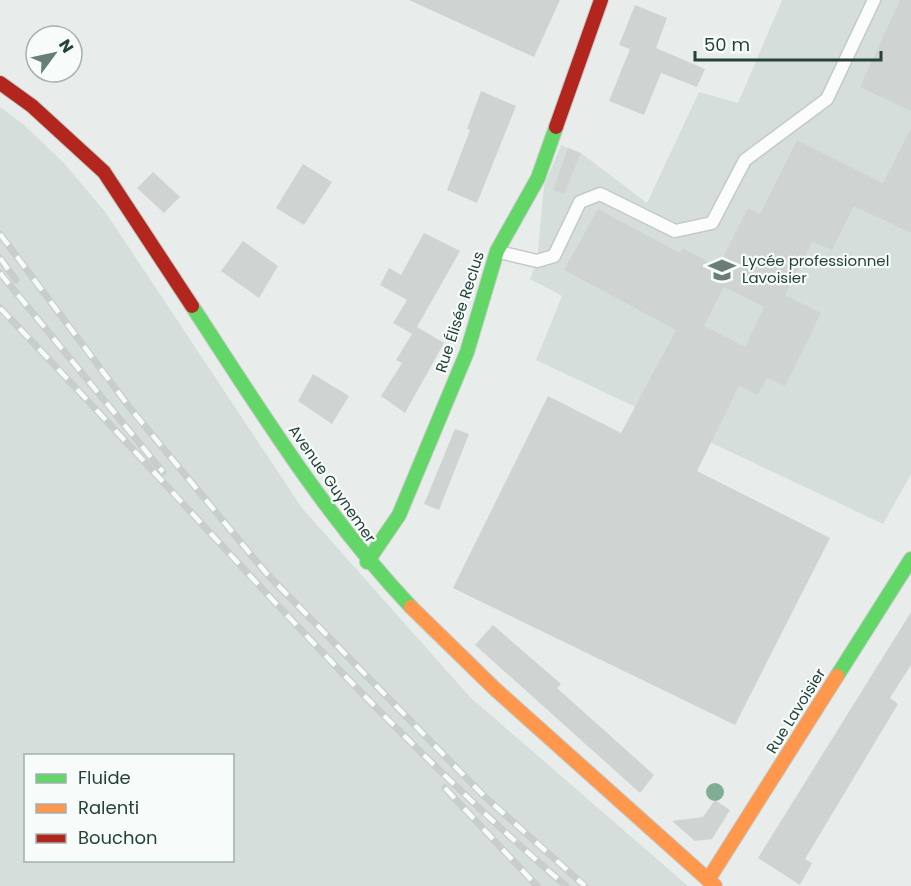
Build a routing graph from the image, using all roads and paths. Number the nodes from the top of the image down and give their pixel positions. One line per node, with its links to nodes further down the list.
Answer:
1 (601, 0): 4 (main road, Rue Élisée Reclus)
2 (874, 0): 4 (lane)
3 (0, 83): 5 (main road, Avenue Guynemer)
4 (497, 251): 5 (main road, Rue Élisée Reclus)
5 (367, 562): 7 (main road, Avenue Guynemer)
6 (910, 562): 7 (main road, Rue Lavoisier)
7 (712, 883)

